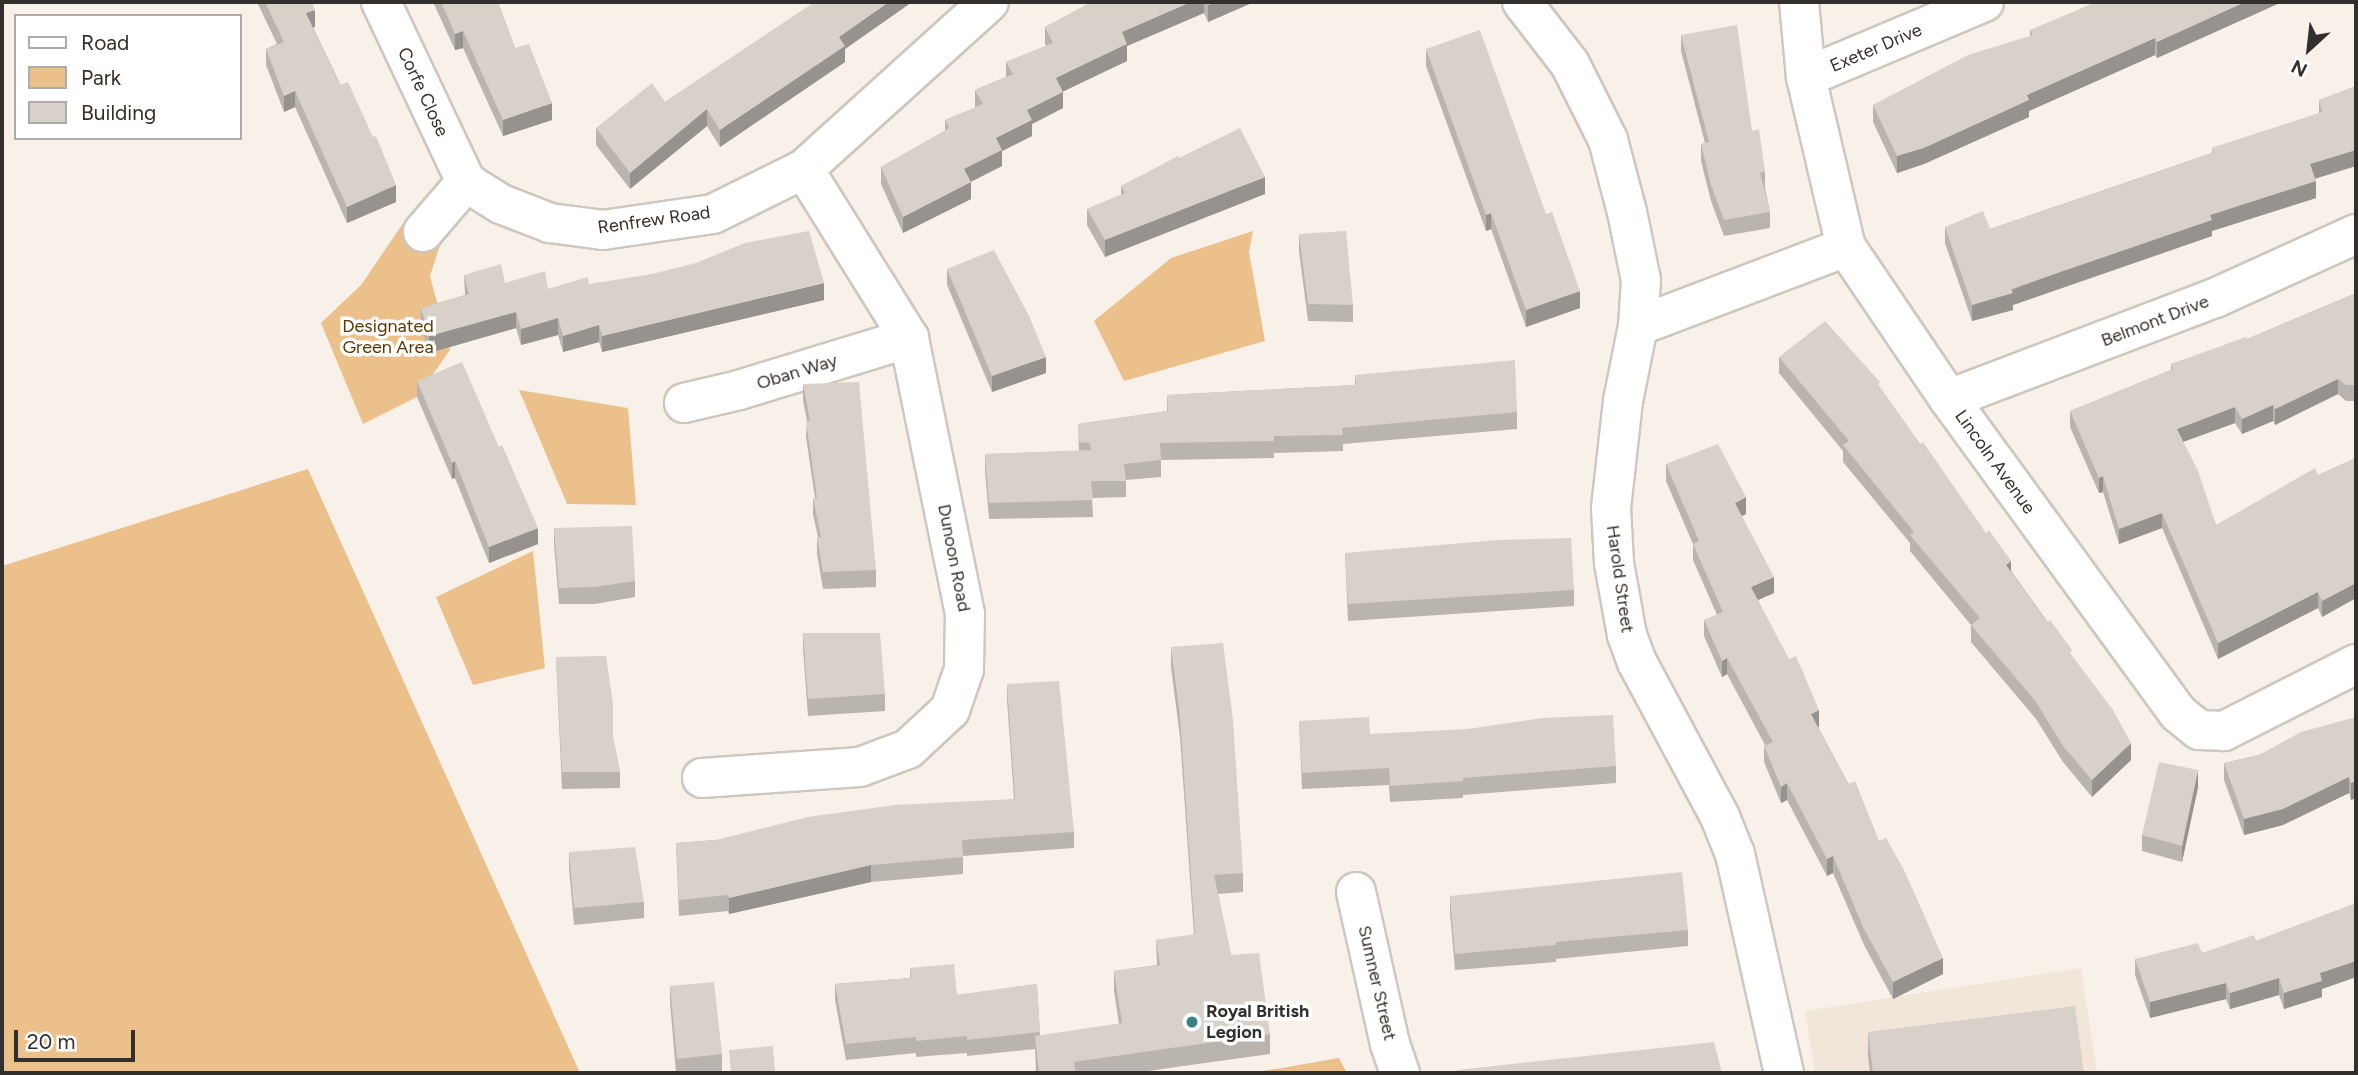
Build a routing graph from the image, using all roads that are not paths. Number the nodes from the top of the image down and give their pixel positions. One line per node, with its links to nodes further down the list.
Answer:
1 (381, 2): 8 (street, Corfe Close)
2 (989, 2): 7 (street, Renfrew Road)
3 (1521, 2): 12 (street, Harold Street)
4 (1799, 2): 6 (street, Lincoln Avenue)
5 (1984, 2): 6 (street, Exeter Drive)
6 (1806, 77): 11 (street, Lincoln Avenue)
7 (804, 169): 8 (street, Renfrew Road); 13 (street, Dunoon Road)
8 (466, 182): 9 (street)
9 (424, 232)
10 (2356, 234): 14 (street, Belmont Drive)
11 (1846, 247): 12 (street); 14 (street, Lincoln Avenue)
12 (1638, 326): 20 (street, Harold Street)
13 (909, 338): 15 (street, Oban Way); 17 (street, Dunoon Road)
14 (1949, 399): 16 (street, Lincoln Avenue)
15 (684, 403)
16 (2356, 664)
17 (702, 778)
18 (1356, 892): 19 (street, Sumner Street)
19 (1400, 1073)
20 (1784, 1073)

